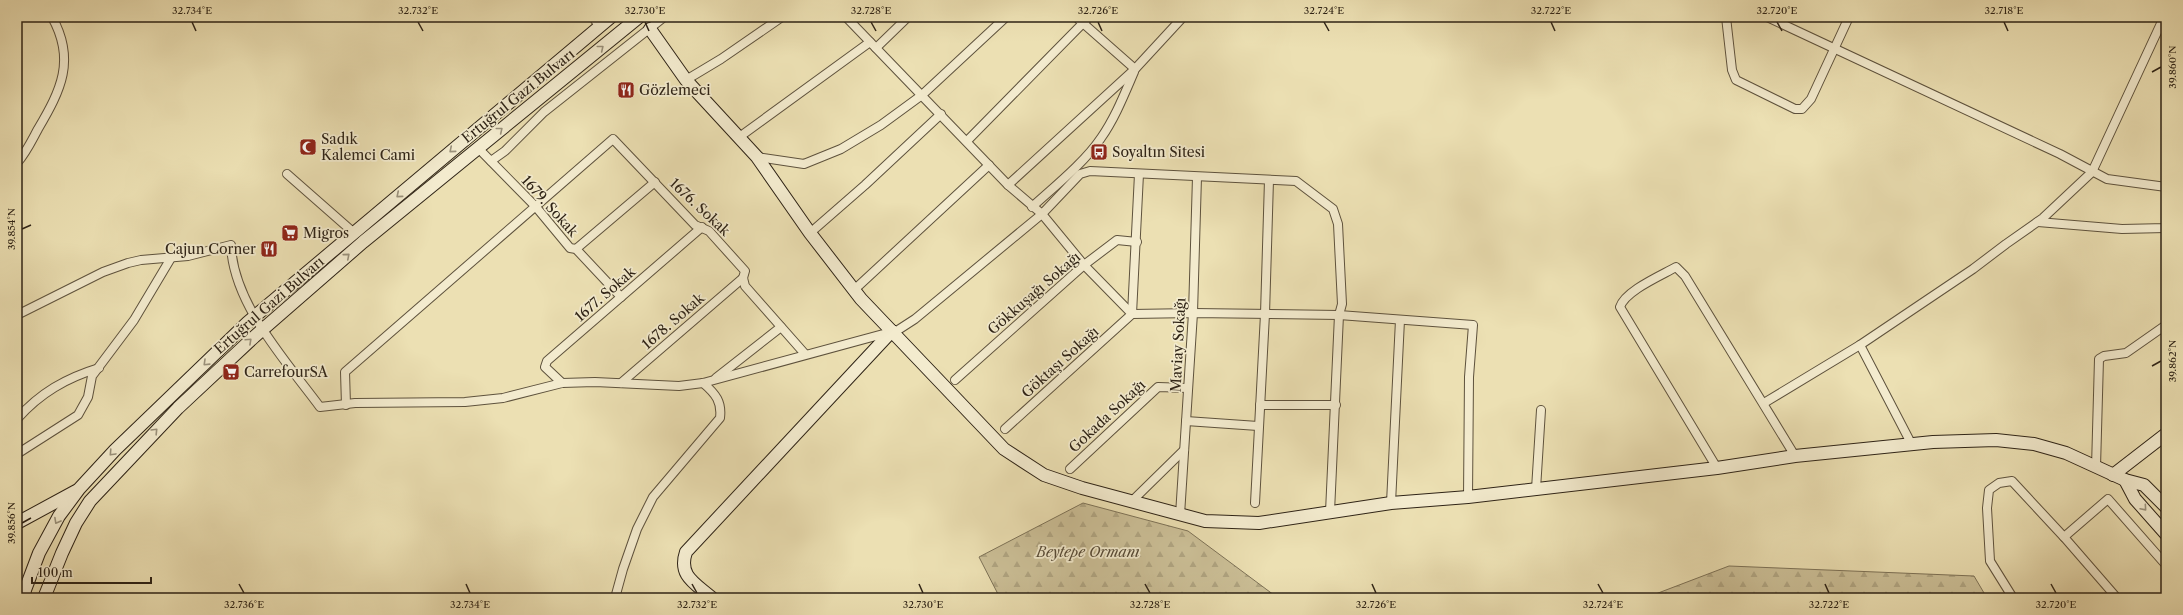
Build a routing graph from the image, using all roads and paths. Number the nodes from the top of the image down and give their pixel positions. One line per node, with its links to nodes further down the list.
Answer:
1 (52, 17): 30 (street)
2 (611, 17): 16 (street, Ertuğrul Gazi Bulvarı)
3 (639, 17): 27 (street, Ertuğrul Gazi Bulvarı, one-way to 3)
4 (664, 17): 18 (street)
5 (782, 17): 22 (street)
6 (846, 17): 19 (street)
7 (908, 17): 19 (street)
8 (1006, 17): 23 (street)
9 (1076, 17): 17 (street)
10 (1089, 17): 17 (street)
11 (1183, 17): 21 (street)
12 (1726, 17): 20 (street)
13 (1768, 17): 20 (street)
14 (1849, 17): 20 (street)
15 (2164, 17): 32 (street)
16 (596, 22): 46 (street, Ertuğrul Gazi Bulvarı, one-way to 46)
17 (1082, 24): 21 (street); 26 (street)
18 (650, 29): 22 (street); 29 (street)
19 (873, 45): 23 (street); 25 (street)
20 (1835, 49): 32 (street)
21 (1135, 70): 38 (street); 41 (street)
22 (686, 80): 25 (street)
23 (922, 95): 24 (street); 28 (street)
24 (941, 114): 26 (street); 47 (street)
25 (738, 138): 28 (street)
26 (967, 141): 31 (street)
27 (478, 148): 29 (street, 1679. Sokak); 64 (street, Ertuğrul Gazi Bulvarı, one-way to 27)
28 (757, 157): 47 (street)
29 (491, 161): 40 (street, 1679. Sokak)
30 (17, 163)
31 (989, 165): 38 (street); 53 (street)
32 (2092, 172): 39 (street); 43 (street)
33 (287, 174): 46 (street)
34 (1139, 174): 35 (street); 42 (street); 48 (street)
35 (1197, 177): 36 (street); 55 (street, Maviay Sokağı)
36 (1269, 180): 57 (street); 59 (street)
37 (654, 182): 40 (street, 1676. Sokak); 44 (street, 1676. Sokak); 49 (street)
38 (1008, 186): 41 (street)
39 (2166, 187)
40 (536, 207): 49 (street, 1679. Sokak); 76 (street)
41 (1032, 207): 42 (street)
42 (1042, 214): 51 (street); 65 (street)
43 (2038, 222): 45 (street); 66 (street)
44 (702, 227): 52 (street, 1676. Sokak); 54 (street, 1677. Sokak)
45 (2166, 227)
46 (353, 232): 60 (street, Ertuğrul Gazi Bulvarı)
47 (810, 233): 53 (street)
48 (1137, 242): 51 (street, Gökkuşağı Sokağı); 56 (street)
49 (576, 249): 54 (street, 1679. Sokak)
50 (171, 258): 58 (street); 60 (street); 68 (street)
51 (1084, 265): 56 (street); 69 (street, Gökkuşağı Sokağı)
52 (743, 278): 63 (street, 1676. Sokak); 72 (street, 1678. Sokak)
53 (854, 290): 65 (street)
54 (621, 297): 71 (street, 1677. Sokak)
55 (1193, 313): 56 (street); 57 (street); 74 (street, Maviay Sokağı)
56 (1132, 314): 83 (street, Göktaşı Sokağı)
57 (1265, 314): 59 (street); 77 (street)
58 (17, 315)
59 (1339, 315): 61 (street); 78 (street)
60 (255, 316): 64 (street); 94 (street, Ertuğrul Gazi Bulvarı, one-way to 94)
61 (1400, 320): 96 (street); 100 (street)
62 (2166, 325): 89 (street)
63 (781, 327): 67 (street, 1676. Sokak); 70 (street)
64 (263, 329): 76 (street); 97 (street, Ertuğrul Gazi Bulvarı, one-way to 64)
65 (892, 331): 67 (street); 98 (street); 113 (street)
66 (1860, 345): 75 (street); 85 (street)
67 (805, 354): 70 (street)
68 (99, 368): 80 (street); 87 (street)
69 (954, 380)
70 (712, 381): 73 (street)
71 (562, 383): 72 (street); 76 (street)
72 (621, 383): 73 (street)
73 (703, 383): 112 (street)
74 (1188, 388): 81 (street, Maviay Sokağı); 91 (street, Gokada Sokağı)
75 (1764, 403): 88 (street); 90 (street)
76 (346, 405)
77 (1260, 405): 78 (street); 82 (street)
78 (1336, 405): 102 (street)
79 (1540, 410): 95 (street)
80 (17, 419)
81 (1186, 421): 82 (street); 86 (street, Maviay Sokağı)
82 (1258, 426): 99 (street)
83 (1005, 429)
84 (2166, 434): 92 (street)
85 (1912, 445): 88 (street); 89 (street)
86 (1184, 450): 98 (street); 103 (street, Maviay Sokağı)
87 (17, 454)
88 (1795, 456): 90 (street)
89 (2096, 467): 92 (street)
90 (1717, 468): 95 (street)
91 (1070, 469)
92 (2113, 475): 93 (street)
93 (2125, 480): 101 (street); 105 (street, one-way to 105)
94 (79, 489): 97 (street); 104 (street); 110 (street, Ertuğrul Gazi Bulvarı, one-way to 110)
95 (1536, 489): 96 (street)
96 (1468, 497): 100 (street)
97 (90, 501): 111 (street, Ertuğrul Gazi Bulvarı)
98 (1131, 502): 103 (street)
99 (1255, 503)
100 (1391, 503): 102 (street)
101 (2165, 503)
102 (1330, 512): 103 (street)
103 (1180, 515)
104 (17, 523)
105 (2166, 534)
106 (2064, 538): 107 (street); 114 (street); 115 (street)
107 (2166, 565)
108 (17, 597): 109 (street)
109 (20, 598)
110 (24, 598)
111 (44, 598)
112 (615, 598)
113 (712, 598)
114 (2013, 598)
115 (2117, 598)

